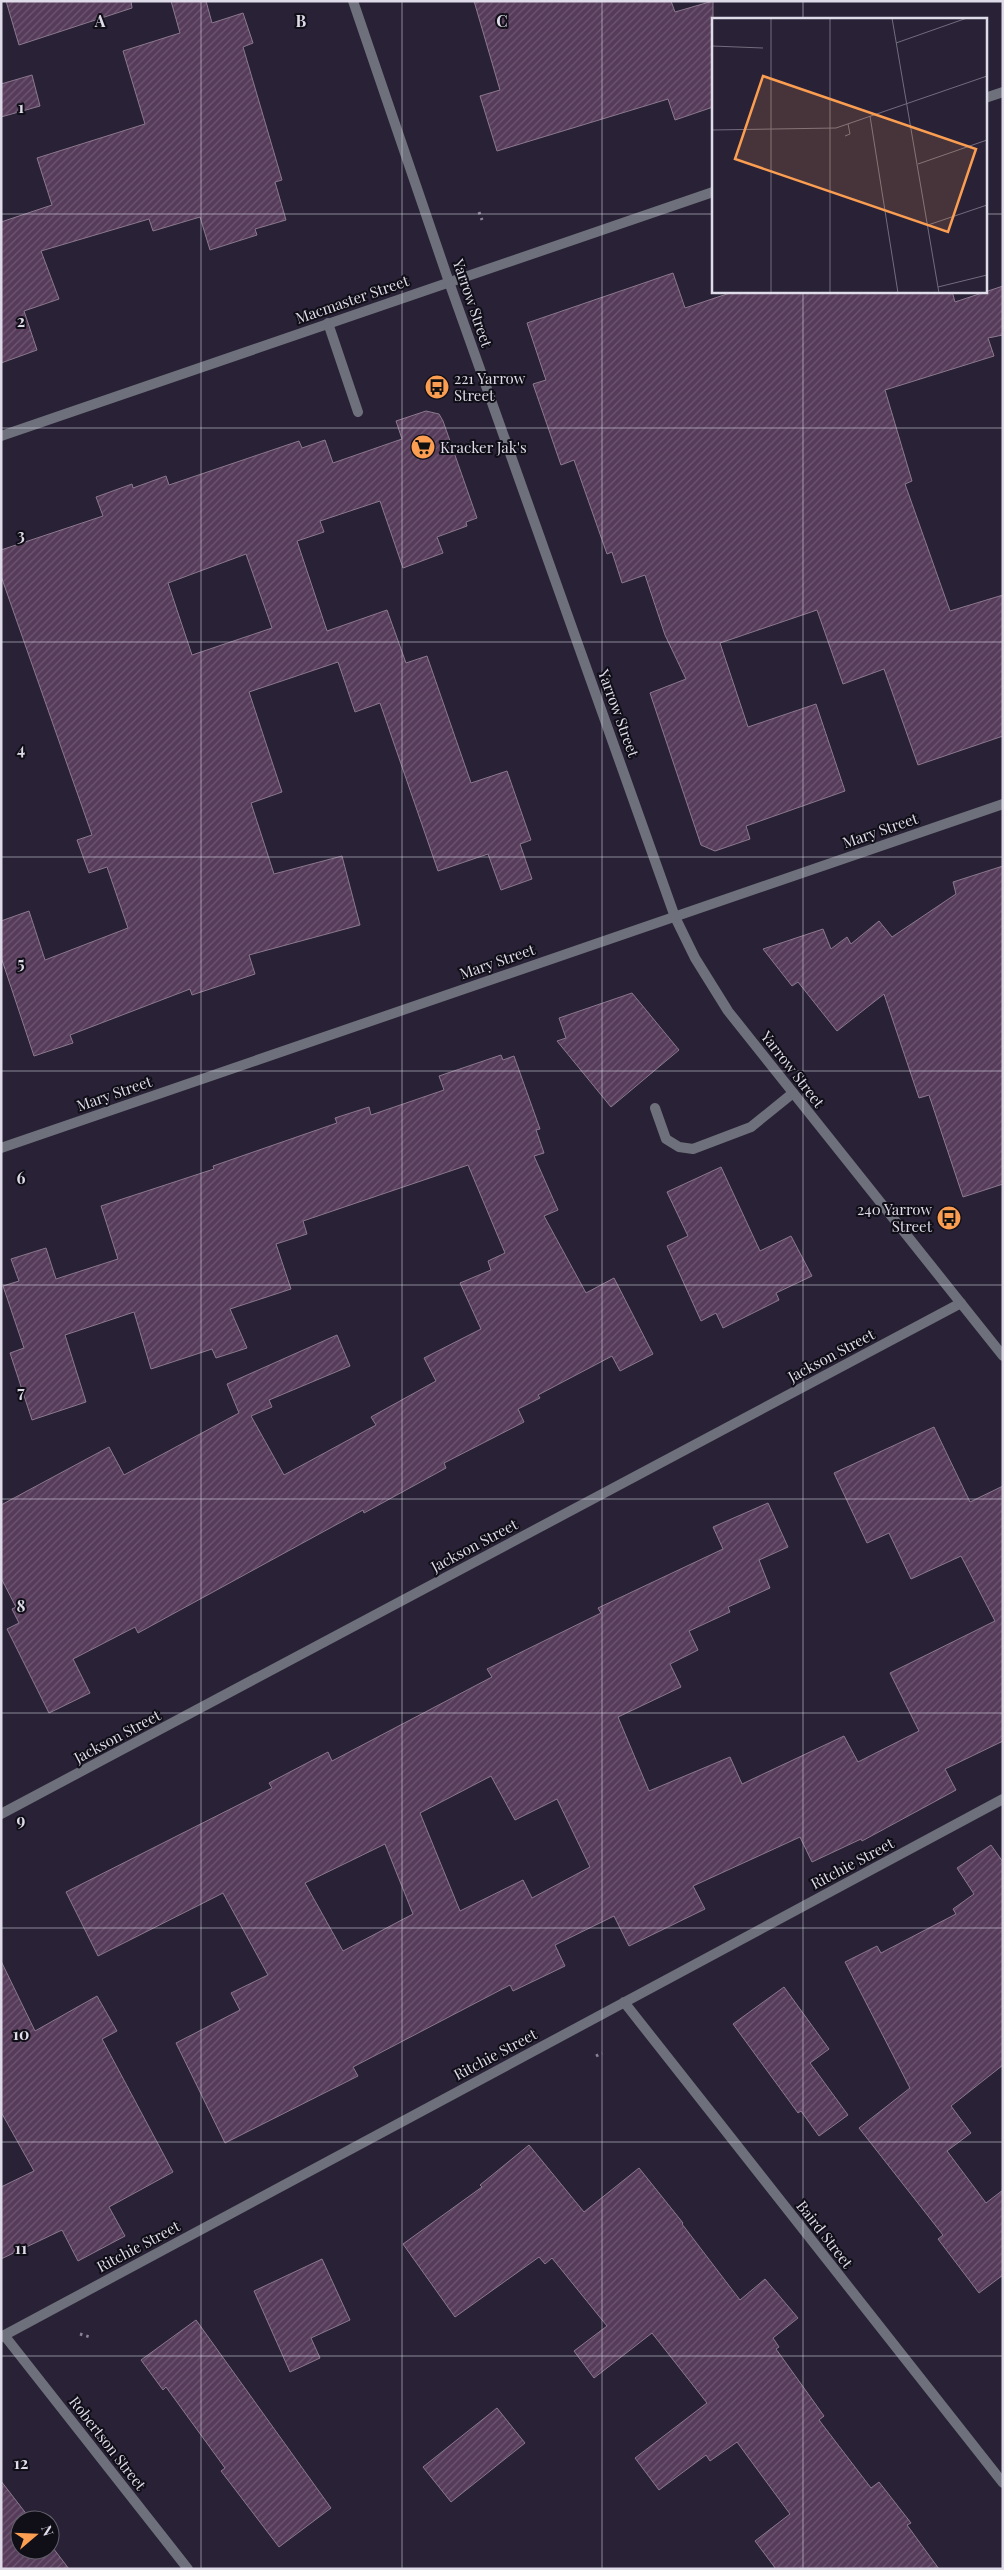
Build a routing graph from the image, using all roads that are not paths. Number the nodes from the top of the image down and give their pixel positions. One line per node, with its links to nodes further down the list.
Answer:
1 (353, 1): 5 (street, Yarrow Street)
2 (1003, 92): 3 (street)
3 (986, 98)
4 (712, 192): 5 (street, Macmaster Street)
5 (449, 282): 6 (street, Macmaster Street); 10 (street, Yarrow Street)
6 (328, 323): 7 (street); 8 (street, Macmaster Street)
7 (358, 412)
8 (1, 436)
9 (1003, 804): 10 (street, Mary Street)
10 (676, 917): 11 (street, Yarrow Street); 13 (street, Mary Street)
11 (793, 1093): 12 (street); 14 (street, Yarrow Street)
12 (655, 1108)
13 (1, 1148)
14 (961, 1303): 15 (street, Yarrow Street); 17 (street, Jackson Street)
15 (1003, 1356)
16 (1003, 1799): 18 (street, Ritchie Street)
17 (1, 1814)
18 (624, 2002): 19 (street, Ritchie Street); 20 (street, Baird Street)
19 (3, 2336): 21 (street, Robertson Street)
20 (1003, 2483)
21 (188, 2569)

